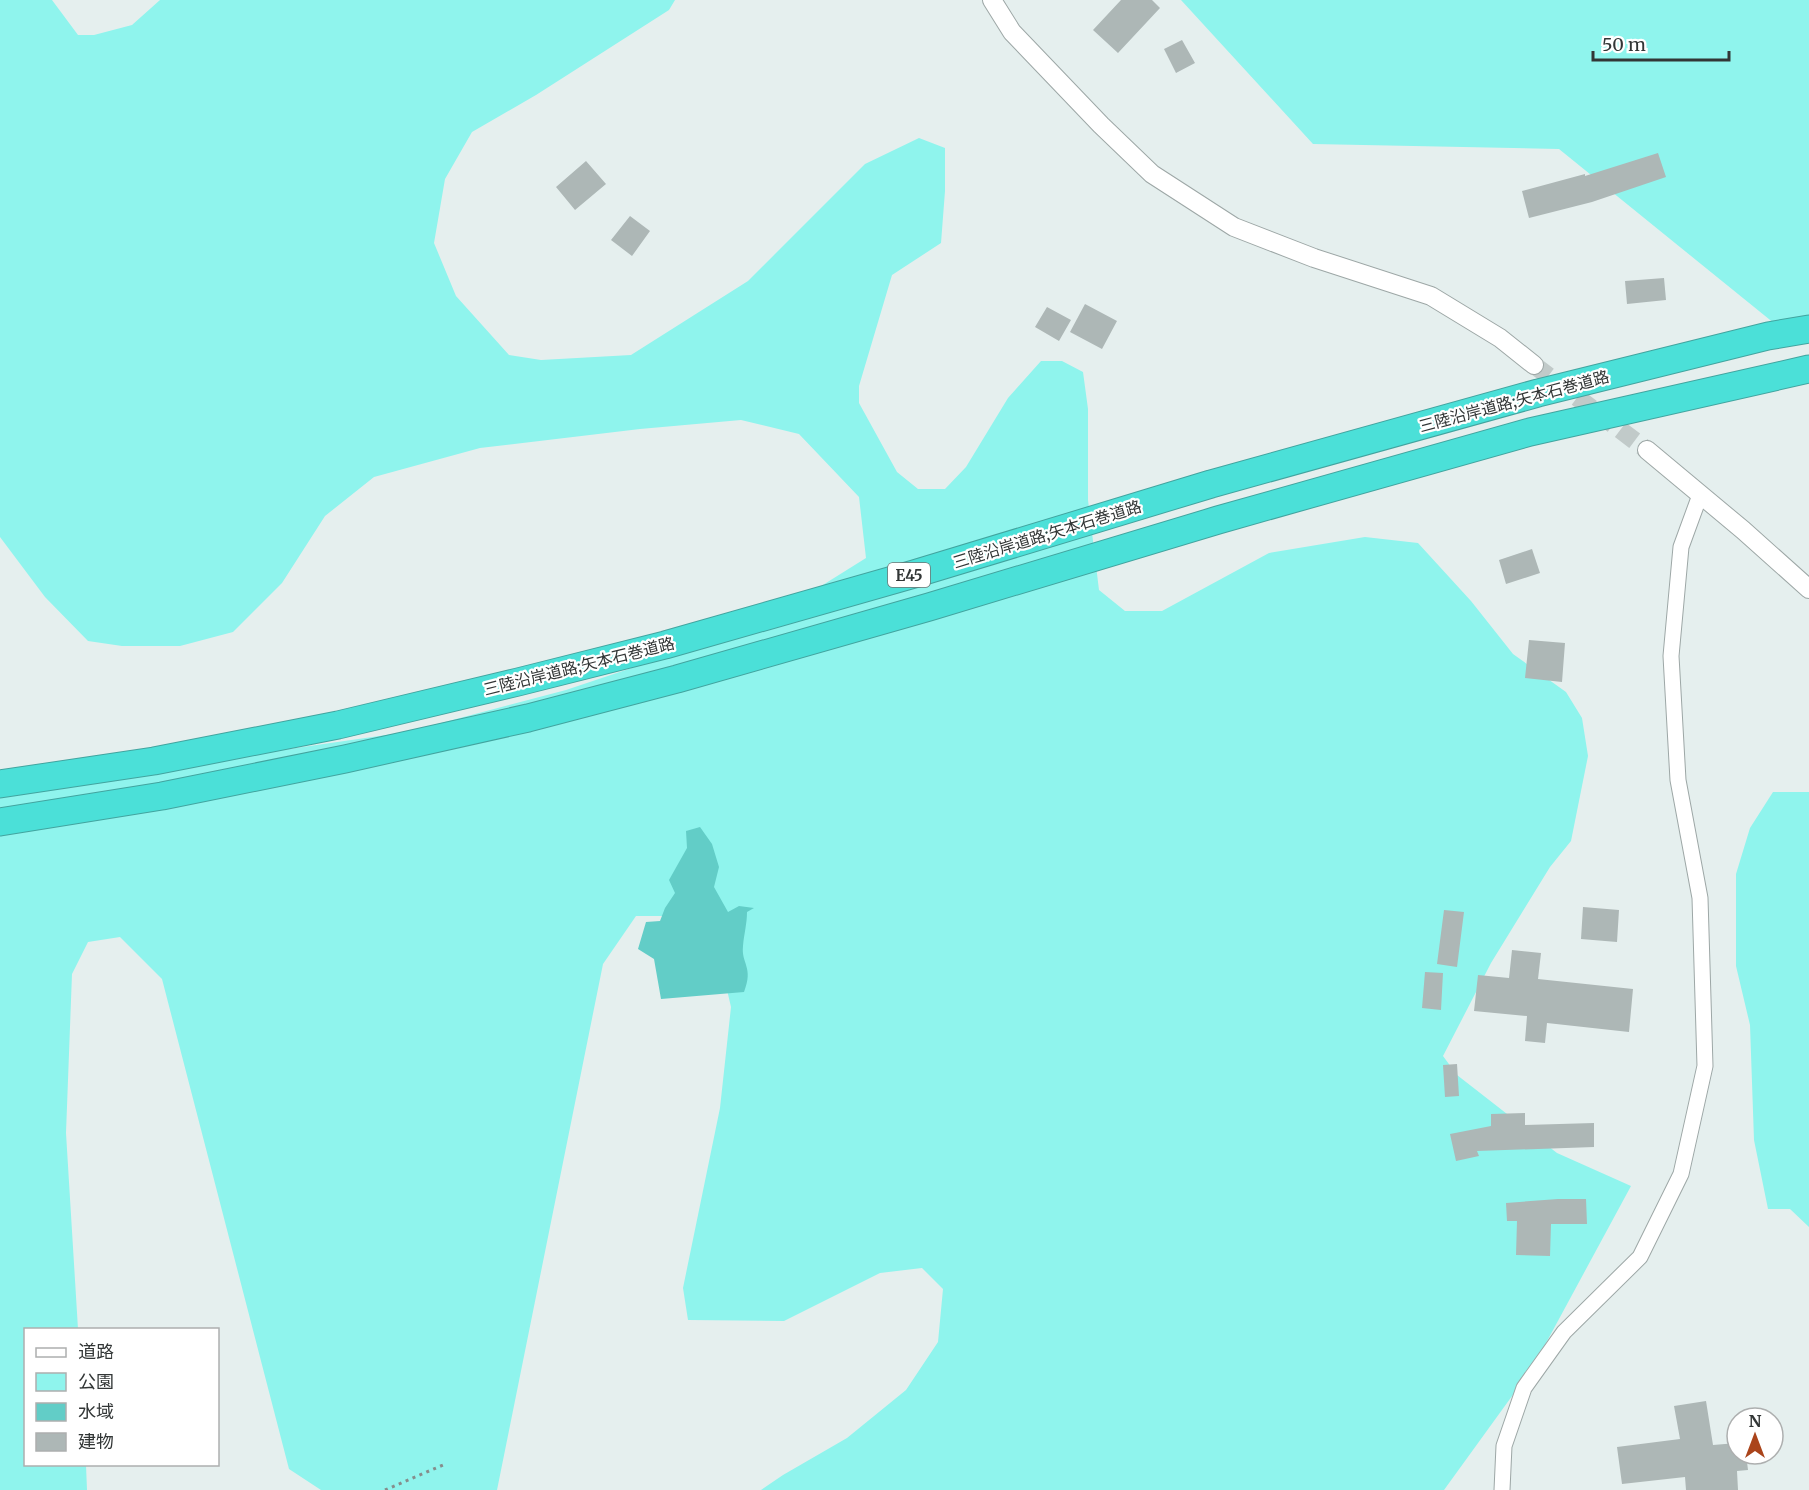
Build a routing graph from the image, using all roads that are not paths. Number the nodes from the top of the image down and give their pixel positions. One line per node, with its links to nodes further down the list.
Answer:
1 (992, 0): 3 (street)
2 (1809, 329): 8 (highway, 三陸沿岸道路;矢本石巻道路 / E45)
3 (1534, 365)
4 (1809, 369): 9 (highway, 三陸沿岸道路;矢本石巻道路 / E45)
5 (1647, 450): 6 (street)
6 (1700, 495): 7 (street); 10 (street)
7 (1809, 589)
8 (0, 784)
9 (0, 822)
10 (1502, 1490)

